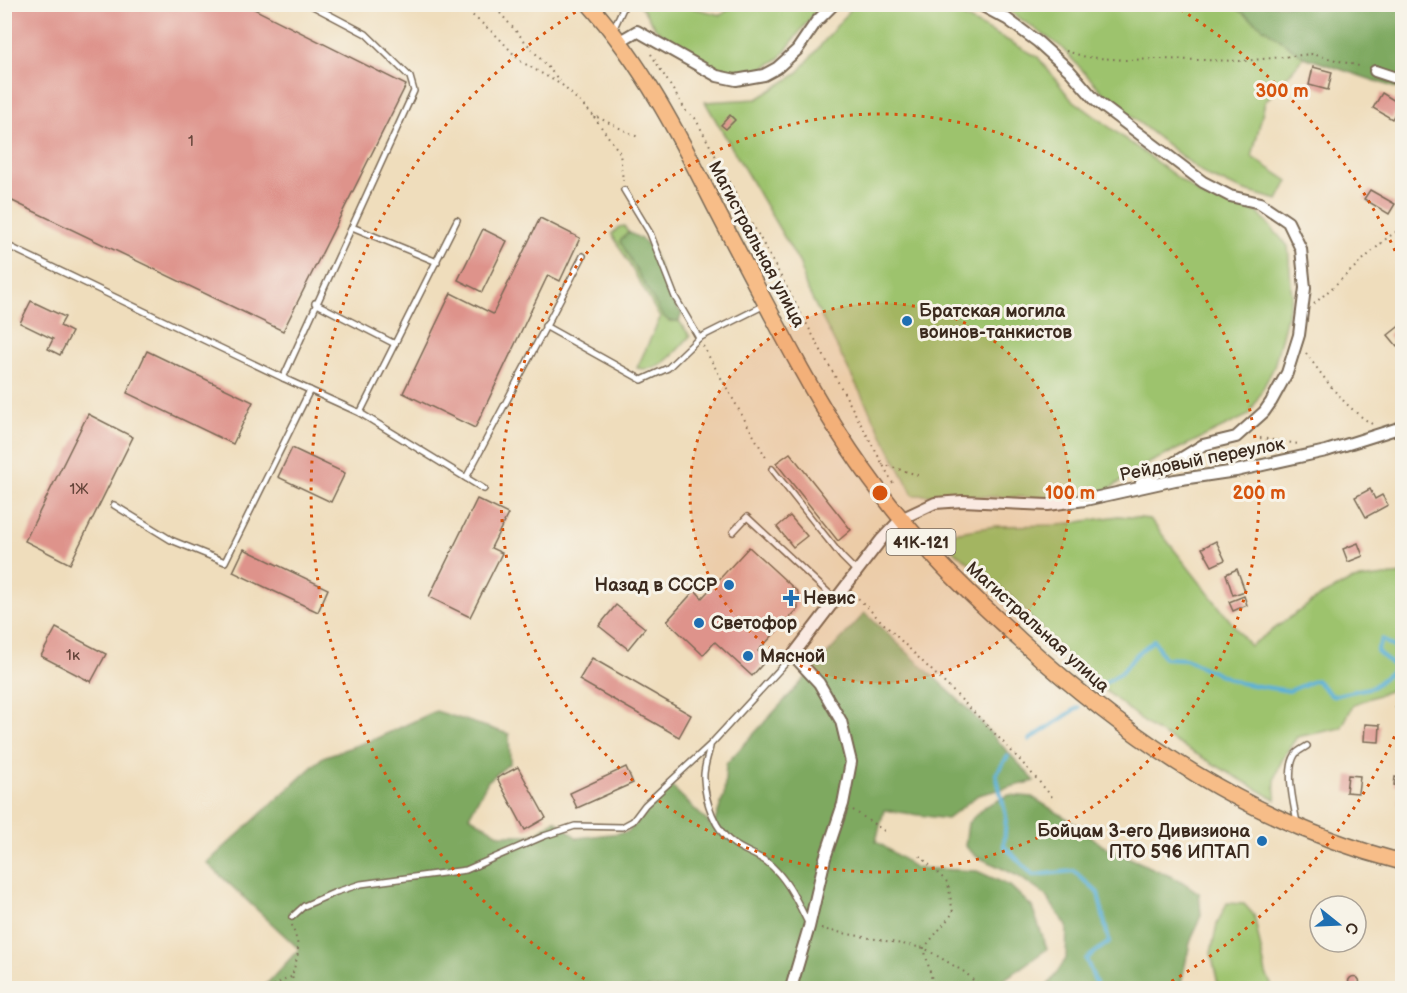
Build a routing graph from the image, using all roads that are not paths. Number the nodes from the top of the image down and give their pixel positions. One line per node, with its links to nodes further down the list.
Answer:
1 (309, 4): 11 (lane)
2 (589, 4): 6 (main road, 41К-121)
3 (625, 4): 6 (lane)
4 (834, 4): 6 (street)
5 (979, 4): 27 (street)
6 (616, 36): 16 (main road, Магистральная улица / 41К-121)
7 (1375, 71): 8 (street)
8 (1402, 80)
9 (624, 190): 18 (lane)
10 (457, 220): 14 (lane)
11 (351, 227): 14 (lane); 15 (lane)
12 (4, 244): 20 (lane)
13 (583, 256): 17 (lane)
14 (437, 262): 19 (lane)
15 (315, 303): 19 (lane); 20 (lane)
16 (766, 304): 18 (lane); 29 (main road, Магистральная улица / 41К-121)
17 (545, 326): 18 (lane); 25 (lane)
18 (699, 338)
19 (395, 344): 22 (lane)
20 (283, 378): 21 (lane)
21 (310, 390): 22 (lane); 28 (lane)
22 (360, 413): 25 (lane)
23 (1402, 427): 27 (street, Рейдовый переулок)
24 (772, 469): 31 (lane)
25 (466, 478): 26 (lane)
26 (484, 489)
27 (1120, 491): 29 (street, Рейдовый переулок)
28 (114, 505)
29 (901, 519): 31 (street); 36 (main road, Магистральная улица / 41К-121)
30 (733, 532): 32 (lane)
31 (857, 572): 32 (street)
32 (835, 599): 33 (street)
33 (793, 655): 34 (lane); 39 (street)
34 (710, 745): 38 (lane); 39 (lane)
35 (1307, 746): 36 (lane)
36 (1298, 827): 37 (main road, Магистральная улица / 41К-121)
37 (1402, 862)
38 (292, 917)
39 (809, 927): 40 (street)
40 (792, 988)

